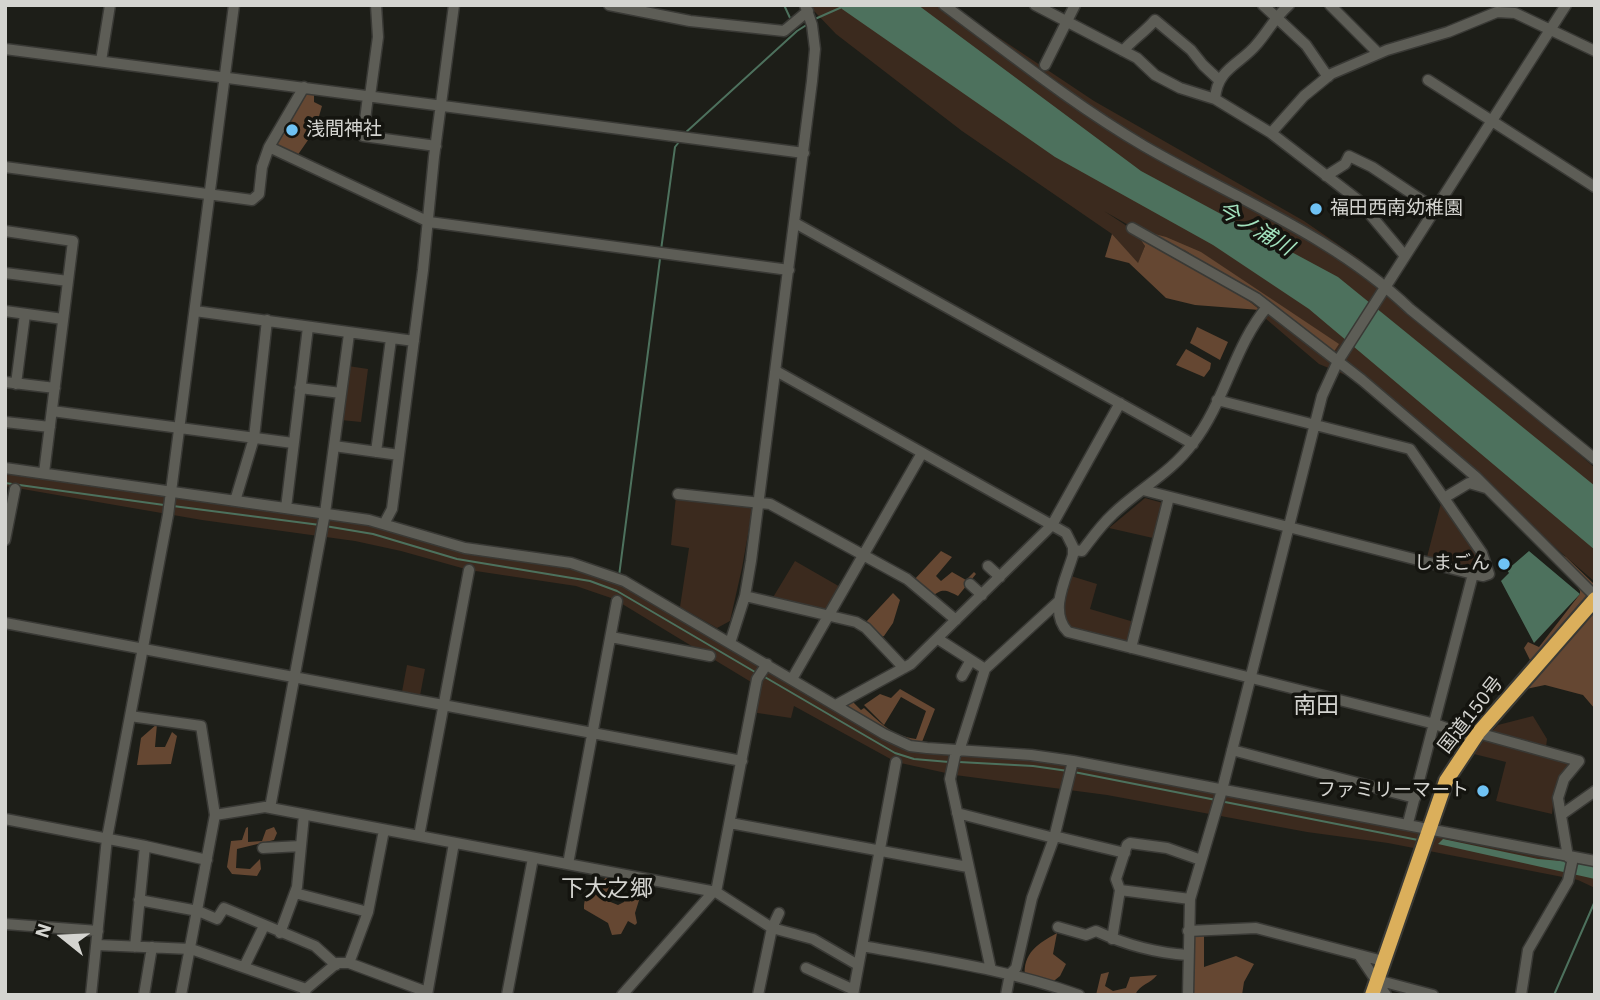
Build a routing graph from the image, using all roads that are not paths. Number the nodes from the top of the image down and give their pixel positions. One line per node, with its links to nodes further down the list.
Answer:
1 (110, 5): 22 (street)
2 (234, 5): 24 (street)
3 (376, 5): 29 (street)
4 (454, 5): 31 (street)
5 (609, 5): 13 (street)
6 (944, 5): 50 (street)
7 (1035, 5): 16 (street)
8 (1075, 5): 16 (street)
9 (1263, 5): 15 (street)
10 (1289, 5): 15 (street)
11 (1331, 5): 21 (street)
12 (1566, 5): 17 (street)
13 (807, 8): 36 (street)
14 (1503, 8): 17 (street); 21 (street)
15 (1276, 16): 25 (street); 26 (street)
16 (1067, 22): 19 (street); 23 (street)
17 (1550, 29): 20 (street); 32 (street)
18 (5, 49): 22 (street)
19 (1123, 51): 26 (street); 30 (street)
20 (1595, 51)
21 (1378, 53): 25 (street)
22 (101, 61): 24 (street)
23 (1045, 65)
24 (225, 76): 28 (street); 40 (street)
25 (1328, 76): 33 (street)
26 (1219, 80): 30 (street)
27 (1428, 80): 32 (street)
28 (304, 87): 29 (street); 35 (street)
29 (369, 96): 31 (street); 34 (street)
30 (1215, 99): 33 (street)
31 (441, 105): 34 (street); 36 (street)
32 (1492, 121): 39 (street); 41 (street)
33 (1271, 133): 38 (street)
34 (436, 146): 42 (street)
35 (269, 147): 40 (street); 42 (street)
36 (804, 153): 43 (street)
37 (5, 167): 40 (street)
38 (1326, 176): 41 (street); 46 (street)
39 (1595, 187)
40 (210, 194): 53 (street)
41 (1435, 209): 46 (street)
42 (429, 222): 47 (street); 60 (street)
43 (795, 223): 47 (street); 68 (street)
44 (1132, 228): 51 (street)
45 (5, 231): 49 (street)
46 (1405, 256): 50 (street)
47 (789, 270): 62 (street)
48 (5, 273): 49 (street)
49 (68, 281): 55 (street)
50 (1385, 287): 61 (street); 83 (street)
51 (1267, 307): 61 (street); 67 (street)
52 (5, 311): 54 (street)
53 (195, 311): 56 (street); 74 (street)
54 (25, 314): 55 (street); 63 (street)
55 (63, 318): 64 (street)
56 (267, 320): 57 (street); 75 (street)
57 (308, 327): 58 (street); 65 (street)
58 (349, 334): 59 (street); 66 (street)
59 (391, 339): 60 (street); 80 (street)
60 (414, 341): 82 (street)
61 (1338, 362): 71 (street); 72 (street)
62 (776, 370): 81 (street); 94 (street)
63 (11, 383): 64 (street)
64 (55, 388): 69 (street)
65 (300, 388): 66 (street); 77 (street)
66 (341, 393): 79 (street)
67 (1217, 400): 72 (street); 78 (street)
68 (1120, 403): 78 (street); 98 (street)
69 (52, 411): 73 (street); 74 (street)
70 (5, 422): 73 (street)
71 (1412, 422): 76 (street); 88 (street)
72 (1313, 425): 92 (street); 99 (street)
73 (50, 427): 85 (street)
74 (179, 427): 75 (street); 89 (street)
75 (254, 438): 77 (street); 93 (street)
76 (1421, 440)
77 (293, 443): 95 (street)
78 (1193, 444): 87 (street)
79 (334, 446): 80 (street); 96 (street)
80 (376, 452): 82 (street)
81 (922, 453): 98 (street); 102 (street)
82 (399, 455): 97 (street)
83 (1595, 459)
84 (5, 468): 85 (street)
85 (44, 473): 89 (street)
86 (15, 489): 100 (street)
87 (1143, 490): 91 (street); 101 (street)
88 (1489, 490): 92 (street); 110 (street)
89 (170, 492): 93 (street); 120 (street)
90 (678, 494): 94 (street)
91 (1169, 497): 99 (street); 119 (street)
92 (1444, 498): 105 (street)
93 (235, 501): 95 (street)
94 (759, 503): 102 (street); 109 (street)
95 (286, 508): 96 (street)
96 (325, 516): 97 (street); 127 (street)
97 (384, 524): 118 (street)
98 (1052, 525): 101 (street); 106 (street)
99 (1288, 527): 105 (street); 128 (street)
100 (5, 540)
101 (1073, 550): 112 (street)
102 (863, 555): 113 (street); 114 (street)
103 (988, 566): 106 (street)
104 (469, 570): 130 (street)
105 (1473, 574): 133 (street)
106 (1000, 577): 108 (street)
107 (970, 584): 108 (street)
108 (982, 595): 114 (street)
109 (745, 596): 113 (street); 118 (street)
110 (1595, 597): 135 (highway, 国道150号)
111 (617, 601): 116 (street)
112 (1059, 601): 119 (street); 125 (street)
113 (828, 616): 124 (street); 129 (street)
114 (956, 620): 117 (street)
115 (5, 623): 120 (street)
116 (611, 637): 121 (street); 134 (street)
117 (938, 639): 122 (street); 124 (street)
118 (730, 643): 123 (street)
119 (1131, 648): 128 (street)
120 (142, 649): 127 (street); 132 (street)
121 (710, 656)
122 (974, 658): 125 (street); 126 (street)
123 (766, 666): 129 (street); 138 (street)
124 (904, 668): 131 (street)
125 (985, 669): 137 (street)
126 (962, 676)
127 (296, 677): 130 (street); 144 (street)
128 (1250, 678): 133 (street); 136 (street)
129 (792, 679): 131 (street)
130 (444, 705): 134 (street); 154 (street)
131 (836, 705): 137 (street)
132 (130, 716): 146 (street); 156 (street)
133 (1435, 724): 135 (street); 143 (street)
134 (593, 733): 138 (street); 168 (street)
135 (1476, 736): 148 (street); 152 (highway, 国道150号)
136 (1231, 750): 141 (street); 143 (street)
137 (957, 751): 140 (street); 145 (street)
138 (742, 761): 150 (street)
139 (895, 762): 161 (street)
140 (1072, 763): 141 (street); 155 (street)
141 (1222, 790): 151 (street); 166 (street)
142 (1595, 791): 148 (street)
143 (1415, 797): 151 (street)
144 (270, 808): 146 (street); 147 (street)
145 (957, 813): 155 (street); 169 (street)
146 (215, 815): 165 (street)
147 (304, 815): 153 (street); 159 (street)
148 (1561, 815): 164 (street)
149 (5, 819): 156 (street)
150 (730, 822): 161 (street); 171 (street)
151 (1408, 823): 152 (street)
152 (1427, 829): 164 (street); 193 (highway, 国道150号)
153 (384, 830): 154 (street); 176 (street)
154 (419, 836): 157 (street)
155 (1054, 837): 162 (street); 200 (street)
156 (107, 838): 158 (street); 182 (street)
157 (454, 843): 163 (street); 204 (street)
158 (145, 846): 165 (street); 174 (street)
159 (301, 846): 160 (street); 172 (street)
160 (263, 848)
161 (879, 851): 169 (street); 187 (street)
162 (1125, 853): 166 (street); 170 (street)
163 (533, 858): 168 (street); 208 (street)
164 (1571, 859): 167 (street); 217 (street)
165 (207, 860): 175 (street)
166 (1202, 860): 173 (street)
167 (1595, 861)
168 (568, 864): 171 (street)
169 (968, 867): 199 (street)
170 (1120, 890): 173 (street); 185 (street)
171 (715, 891): 181 (street); 209 (street)
172 (295, 893): 176 (street); 184 (street)
173 (1190, 899): 183 (street)
174 (139, 900): 175 (street); 188 (street)
175 (198, 911): 179 (street); 190 (street)
176 (368, 912): 194 (street)
177 (779, 913): 181 (street)
178 (5, 924): 182 (street)
179 (264, 926): 184 (street); 197 (street)
180 (1058, 927): 185 (street)
181 (772, 928): 196 (street); 210 (street)
182 (98, 931): 186 (street)
183 (1188, 931): 191 (street); 192 (street)
184 (280, 933): 195 (street)
185 (1112, 939): 191 (street)
186 (97, 945): 188 (street); 205 (street)
187 (862, 946): 196 (street); 199 (street)
188 (135, 947): 189 (street)
189 (152, 947): 190 (street); 206 (street)
190 (191, 949): 197 (street); 207 (street)
191 (1188, 955): 213 (street)
192 (1359, 955): 193 (street); 201 (street)
193 (1383, 961): 201 (highway, 国道150号)
194 (349, 963): 195 (street); 204 (street)
195 (336, 965): 202 (street)
196 (858, 965): 203 (street)
197 (244, 967): 202 (street)
198 (806, 968): 203 (street)
199 (991, 970): 200 (street)
200 (1010, 974): 211 (street); 212 (street)
201 (1377, 980): 214 (highway, 国道150号); 215 (street); 216 (street)
202 (305, 992)
203 (853, 992)
204 (427, 993)
205 (92, 995)
206 (144, 995)
207 (181, 995)
208 (506, 995)
209 (622, 995)
210 (758, 995)
211 (1006, 995)
212 (1079, 995)
213 (1188, 995)
214 (1372, 995)
215 (1386, 995)
216 (1433, 995)
217 (1521, 995)

